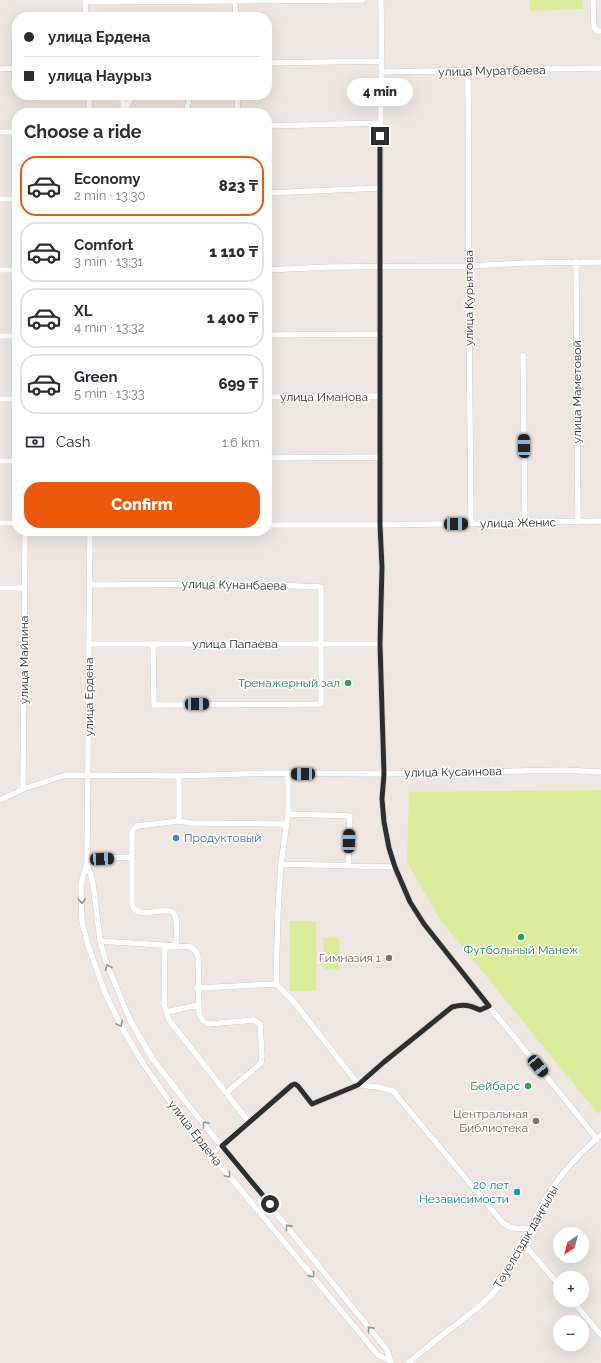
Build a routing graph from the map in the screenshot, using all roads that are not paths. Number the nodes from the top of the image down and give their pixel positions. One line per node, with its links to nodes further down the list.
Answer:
1 (235, 0): 2 (street); 5 (street); 7 (street)
2 (363, 0)
3 (382, 0): 9 (street)
4 (593, 0): 8 (street)
5 (85, 1): 6 (street)
6 (86, 12)
7 (236, 12)
8 (601, 31)
9 (382, 61): 10 (street); 14 (street)
10 (272, 63)
11 (12, 68): 13 (street)
12 (601, 68): 15 (street, улица Муратбаева)
13 (0, 69)
14 (382, 72): 15 (street, улица Муратбаева); 16 (street)
15 (468, 72): 26 (street, улица Курьятова)
16 (380, 122): 17 (street); 20 (street)
17 (272, 126)
18 (0, 132): 19 (street)
19 (12, 132)
20 (380, 188): 21 (street); 27 (street)
21 (272, 193)
22 (0, 199): 23 (street)
23 (12, 199)
24 (576, 262): 25 (street); 26 (street); 45 (street, улица Маметовой)
25 (601, 262)
26 (468, 266): 27 (street); 50 (street, улица Курьятова)
27 (380, 267): 30 (street); 31 (street)
28 (0, 270): 29 (street)
29 (12, 270)
30 (272, 270)
31 (381, 334): 32 (street); 36 (street)
32 (272, 335)
33 (0, 336): 34 (street)
34 (12, 336)
35 (523, 355): 48 (street)
36 (381, 396): 37 (street, улица Иманова); 40 (street)
37 (272, 397)
38 (0, 399): 39 (street)
39 (12, 399)
40 (381, 457): 41 (street); 51 (street)
41 (272, 458)
42 (0, 460): 43 (street)
43 (12, 460)
44 (601, 521): 45 (street, улица Женис)
45 (578, 522): 48 (street, улица Женис)
46 (0, 523): 47 (street)
47 (12, 523)
48 (525, 523): 50 (street, улица Женис)
49 (272, 524): 51 (street, улица Женис)
50 (471, 524): 51 (street, улица Женис)
51 (380, 525): 60 (street)
52 (25, 536): 56 (street, улица Майлина)
53 (90, 536): 54 (street, улица Ердена)
54 (90, 585): 57 (street, улица Ердена); 59 (street, улица Кунанбаева)
55 (0, 588): 56 (street)
56 (25, 588): 66 (street, улица Майлина)
57 (89, 644): 58 (street, улица Папаева); 64 (street, улица Ердена)
58 (153, 644): 59 (street, улица Папаева); 59 (street)
59 (321, 644): 60 (street, улица Папаева)
60 (380, 644): 63 (street)
61 (601, 772): 63 (street, улица Кусаинова)
62 (288, 773): 63 (street, улица Кусаинова); 65 (street, улица Кусаинова); 68 (street)
63 (384, 774): 75 (street)
64 (88, 775): 65 (street, улица Кусаинова); 66 (street, улица Кусаинова); 72 (street, улица Ердена)
65 (179, 776): 69 (street)
66 (23, 789): 67 (street, улица Кусаинова)
67 (0, 800)
68 (288, 814): 70 (street); 74 (street)
69 (179, 821): 70 (street); 71 (street)
70 (286, 824): 73 (street)
71 (132, 857): 72 (street); 78 (street)
72 (87, 861): 76 (street, улица Ердена); 89 (street, улица Ердена, one-way to 89)
73 (281, 864): 74 (street); 79 (street)
74 (348, 866): 75 (street)
75 (395, 867): 82 (street)
76 (100, 941): 77 (street); 88 (street, улица Ердена, one-way to 76)
77 (165, 945): 78 (street); 83 (street)
78 (176, 945): 80 (street)
79 (276, 984): 80 (street); 84 (street)
80 (197, 988): 81 (street)
81 (198, 1005): 83 (street); 85 (street)
82 (489, 1006): 84 (street); 87 (street)
83 (166, 1012): 85 (street)
84 (358, 1085): 86 (street); 90 (street)
85 (226, 1093): 86 (street)
86 (249, 1122): 88 (street)
87 (599, 1137): 90 (street, Тәуелсіздік даңғылы)
88 (222, 1146): 89 (street); 95 (street, улица Ердена, one-way to 88)
89 (211, 1154): 95 (street, улица Ердена, one-way to 95)
90 (530, 1229): 91 (street, Тәуелсіздік даңғылы)
91 (524, 1243): 92 (street); 96 (street, Тәуелсіздік даңғылы)
92 (553, 1278)
93 (578, 1307): 94 (street)
94 (601, 1335)
95 (391, 1362)
96 (408, 1363)

